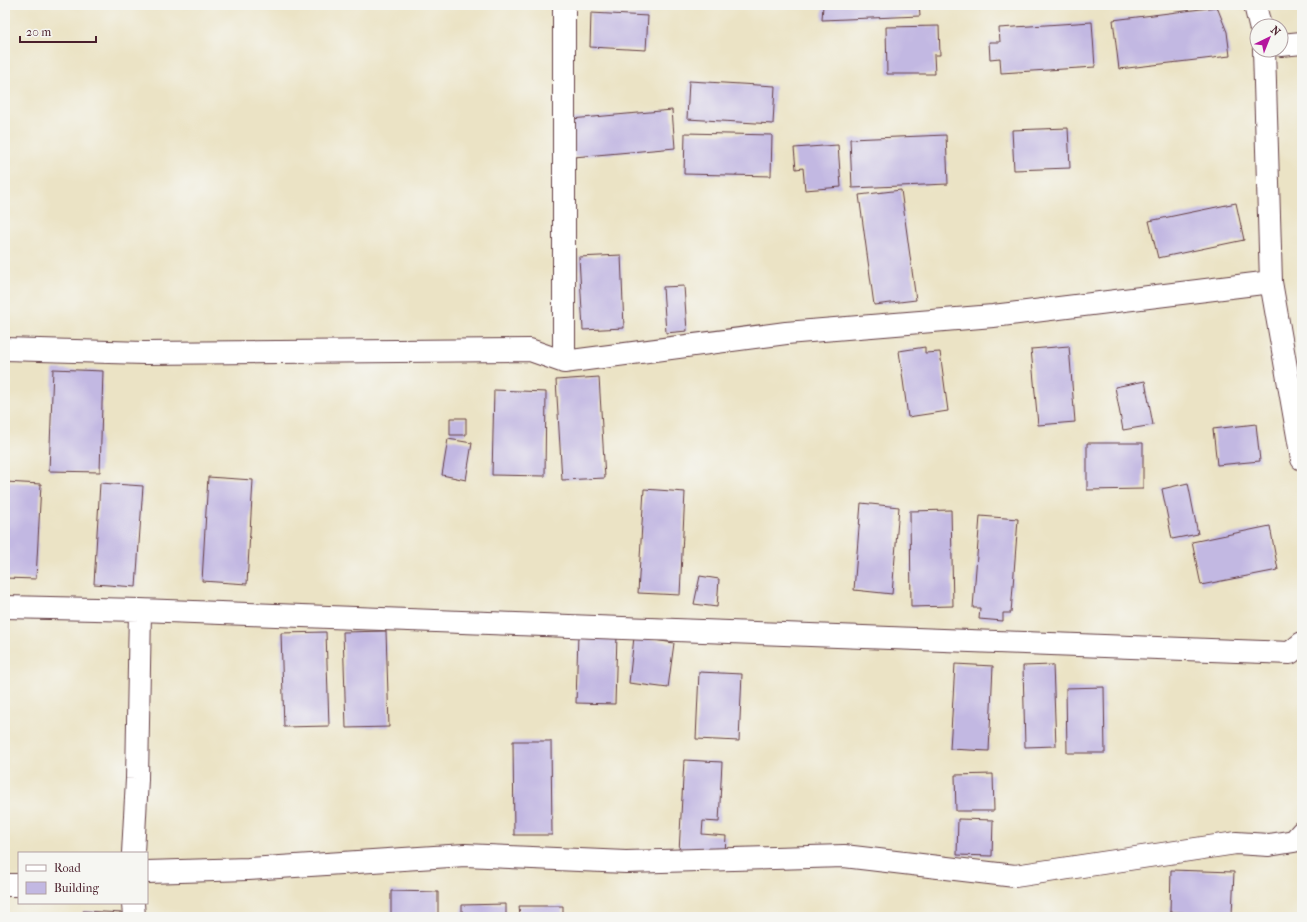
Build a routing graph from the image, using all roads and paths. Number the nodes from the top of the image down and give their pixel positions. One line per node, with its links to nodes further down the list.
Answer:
1 (564, 5): 9 (street)
2 (1255, 5): 3 (street)
3 (1258, 18)
4 (1302, 43): 5 (street)
5 (1289, 44)
6 (1264, 58): 7 (street)
7 (1271, 282): 9 (street); 10 (street)
8 (5, 349): 9 (street)
9 (564, 362)
10 (1302, 459)
11 (5, 607): 12 (street)
12 (140, 610): 13 (street); 15 (street)
13 (1302, 642)
14 (1302, 832): 16 (street)
15 (133, 852)
16 (148, 872)
17 (5, 885): 18 (street)
18 (18, 885)
19 (133, 904): 20 (street)
20 (134, 917)

